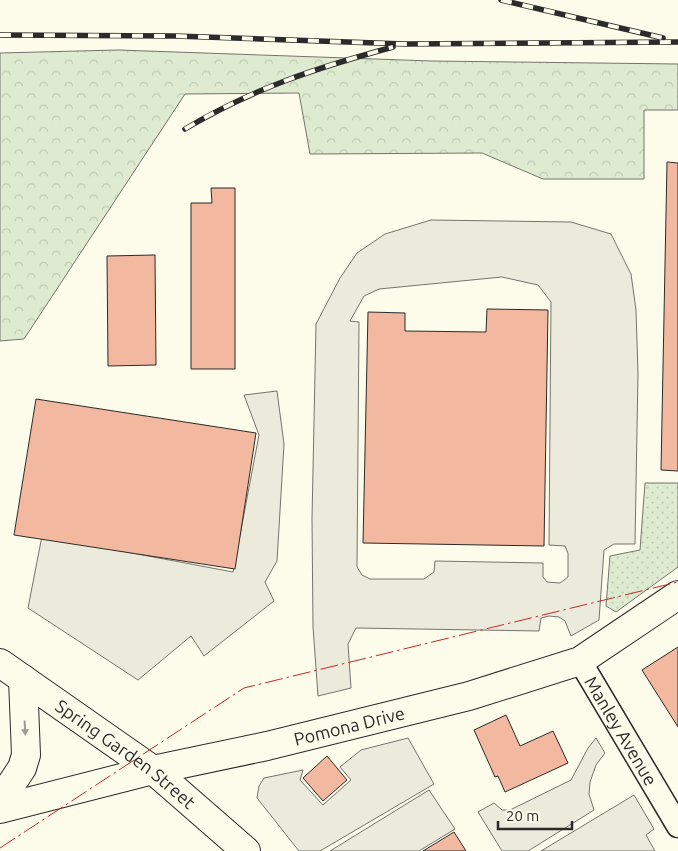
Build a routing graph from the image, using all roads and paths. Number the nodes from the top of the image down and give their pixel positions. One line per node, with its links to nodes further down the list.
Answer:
1 (678, 596): 2 (street, Pomona Drive)
2 (580, 660): 5 (street, Pomona Drive); 8 (street, Manley Avenue)
3 (0, 663): 4 (street, Spring Garden Street)
4 (23, 679): 5 (street, Spring Garden Street); 6 (street, one-way to 6)
5 (153, 770): 7 (street, Pomona Drive); 9 (street, Spring Garden Street)
6 (0, 801)
7 (0, 809)
8 (678, 826)
9 (246, 851)

